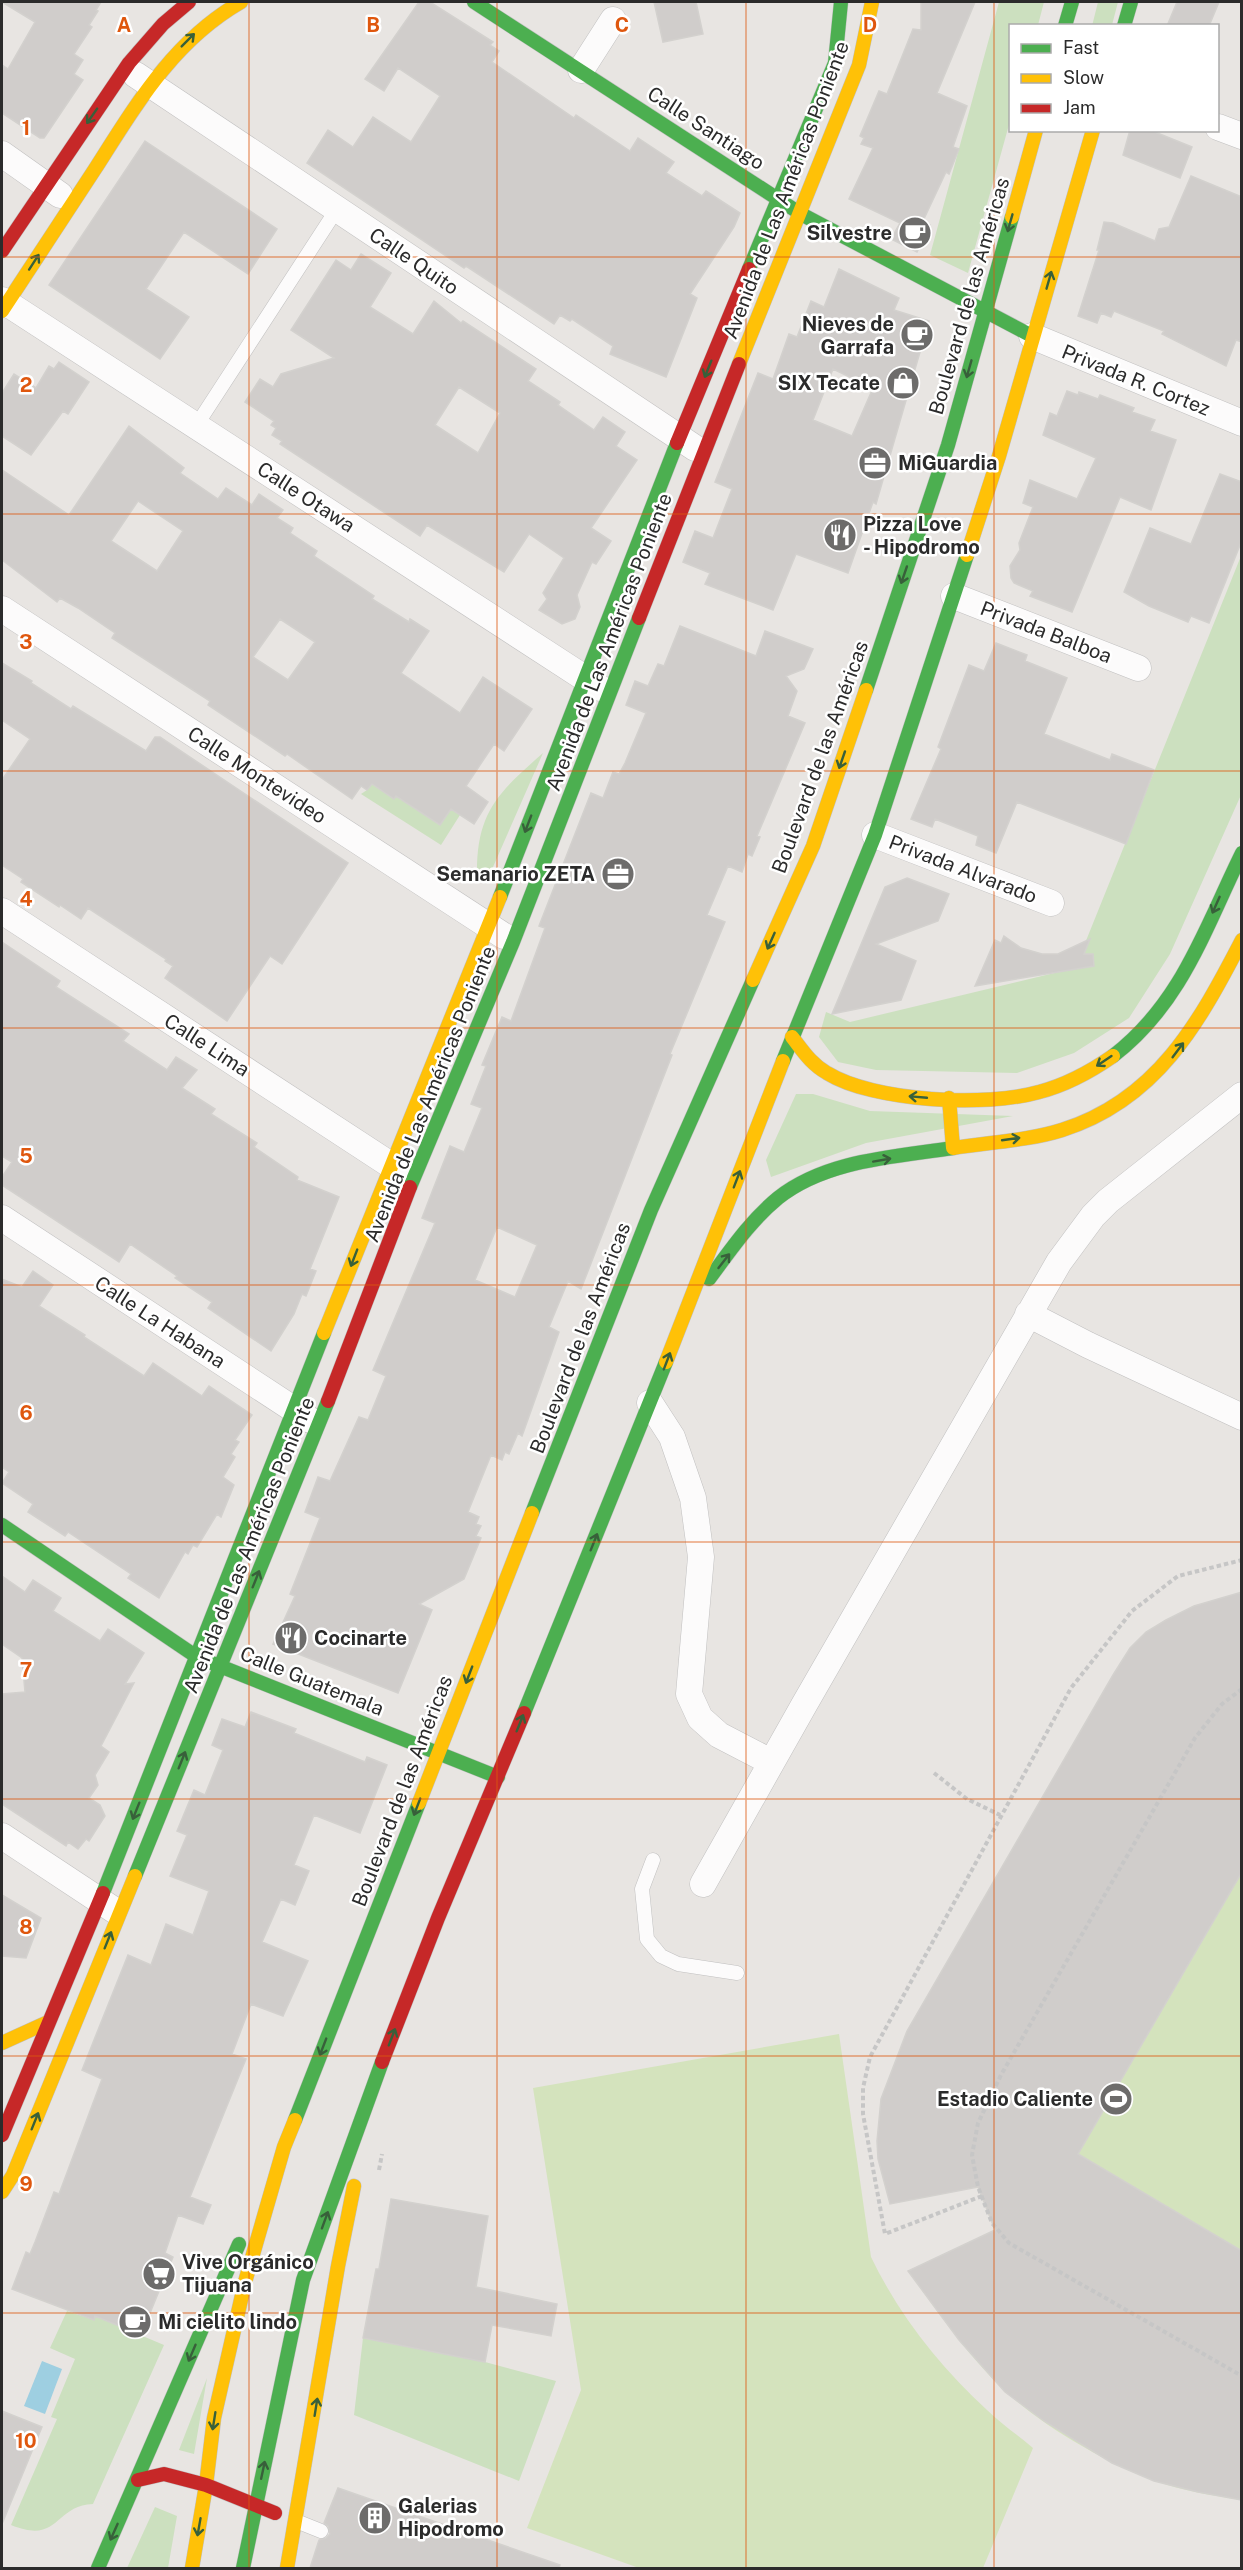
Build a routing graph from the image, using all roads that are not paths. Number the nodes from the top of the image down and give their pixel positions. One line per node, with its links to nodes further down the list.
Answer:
1 (189, 2): 11 (street)
2 (241, 2): 13 (street, one-way to 2)
3 (474, 2): 12 (street, Calle Santiago)
4 (841, 2): 20 (street, Avenida de Las Américas Poniente)
5 (872, 2): 23 (street, Avenida de Las Américas Poniente)
6 (1072, 2): 9 (street)
7 (1131, 2): 10 (street)
8 (613, 20): 12 (street)
9 (1066, 24)
10 (1125, 24)
11 (126, 68): 13 (street, Calle Quito); 19 (street, one-way to 19)
12 (582, 70): 20 (street, Calle Santiago)
13 (150, 84): 21 (street); 22 (street, Calle Quito)
14 (1219, 127): 17 (street)
15 (1035, 132): 26 (street, Boulevard de las Américas, one-way to 26)
16 (1092, 132): 27 (street, one-way to 16)
17 (1242, 136)
18 (2, 154): 19 (street)
19 (45, 184): 21 (street); 24 (street)
20 (778, 199): 23 (street, Calle Santiago); 30 (street, Avenida de Las Américas Poniente, one-way to 30)
21 (73, 203): 25 (street, one-way to 21)
22 (337, 209): 29 (lane); 30 (street, Calle Quito)
23 (801, 214): 26 (street, Calle Santiago); 31 (street, Avenida de Las Américas Poniente)
24 (2, 251)
25 (3, 305): 29 (street, Calle Otawa)
26 (985, 313): 27 (street, Calle Santiago); 60 (street, Boulevard de las Américas, one-way to 60)
27 (1032, 336): 28 (street, Privada R. Cortez); 32 (street)
28 (1242, 423)
29 (196, 426): 35 (street, Calle Otawa)
30 (680, 438): 31 (street, Calle Quito); 35 (street, Avenida de Las Américas Poniente)
31 (703, 453): 36 (street, Avenida de Las Américas Poniente)
32 (954, 596): 34 (street, Privada Balboa); 37 (street)
33 (2, 609): 41 (street, Calle Montevideo)
34 (1138, 668)
35 (584, 678): 36 (street, Calle Otawa); 41 (street, Avenida de Las Américas Poniente, one-way to 41)
36 (610, 694): 43 (street, Avenida de Las Américas Poniente)
37 (875, 835): 39 (street, Privada Alvarado); 44 (street)
38 (1242, 853): 46 (street, one-way to 46)
39 (1051, 903)
40 (2, 911): 48 (street, Calle Lima)
41 (489, 926): 43 (street, Calle Montevideo); 48 (street, Avenida de Las Américas Poniente)
42 (1242, 939): 47 (street, one-way to 42)
43 (513, 942): 49 (street, Avenida de Las Américas Poniente)
44 (792, 1037): 46 (street, one-way to 44); 51 (street, one-way to 44)
45 (1242, 1095): 52 (street)
46 (949, 1098): 47 (street)
47 (953, 1148): 51 (street, one-way to 47)
48 (391, 1165): 49 (street, Calle Lima); 54 (street, Avenida de Las Américas Poniente, one-way to 54)
49 (413, 1179): 56 (street, Avenida de Las Américas Poniente)
50 (2, 1218): 54 (street, Calle La Habana)
51 (688, 1307): 53 (street, one-way to 51)
52 (1028, 1314): 55 (street); 61 (street)
53 (650, 1403): 61 (street); 62 (street, one-way to 53)
54 (294, 1411): 56 (street, Calle La Habana); 58 (street, Avenida de Las Américas Poniente)
55 (1242, 1417)
56 (319, 1425): 59 (street, Avenida de Las Américas Poniente, one-way to 56)
57 (2, 1525): 58 (street, Calle Guatemala)
58 (196, 1657): 59 (street, Calle Guatemala); 66 (street, Avenida de Las Américas Poniente, one-way to 66)
59 (221, 1666): 60 (street, Calle Guatemala); 66 (street, Avenida de Las Américas Poniente, one-way to 59)
60 (438, 1753): 62 (street, Calle Guatemala); 72 (street, Boulevard de las Américas, one-way to 72)
61 (771, 1762): 65 (street)
62 (498, 1777): 70 (street, one-way to 62)
63 (2, 1836): 66 (street)
64 (653, 1860): 67 (lane)
65 (703, 1884)
66 (110, 1907): 68 (street, Avenida de Las Américas Poniente); 73 (street, Avenida de Las Américas Poniente, one-way to 66)
67 (737, 1973)
68 (48, 2022): 69 (street); 71 (street, Avenida de Las Américas Poniente)
69 (2, 2043)
70 (377, 2076): 76 (street, one-way to 70); 77 (street, one-way to 70)
71 (2, 2135)
72 (284, 2147): 74 (street, one-way to 74); 75 (street, Boulevard de las Américas, one-way to 75)
73 (5, 2179)
74 (138, 2480): 75 (street); 79 (street, one-way to 79)
75 (206, 2485): 76 (street); 80 (street, Boulevard de las Américas, one-way to 80)
76 (255, 2505): 77 (street); 81 (street)
77 (296, 2521): 78 (lane); 82 (street)
78 (321, 2531)
79 (98, 2568)
80 (192, 2568)
81 (243, 2568)
82 (287, 2568)

